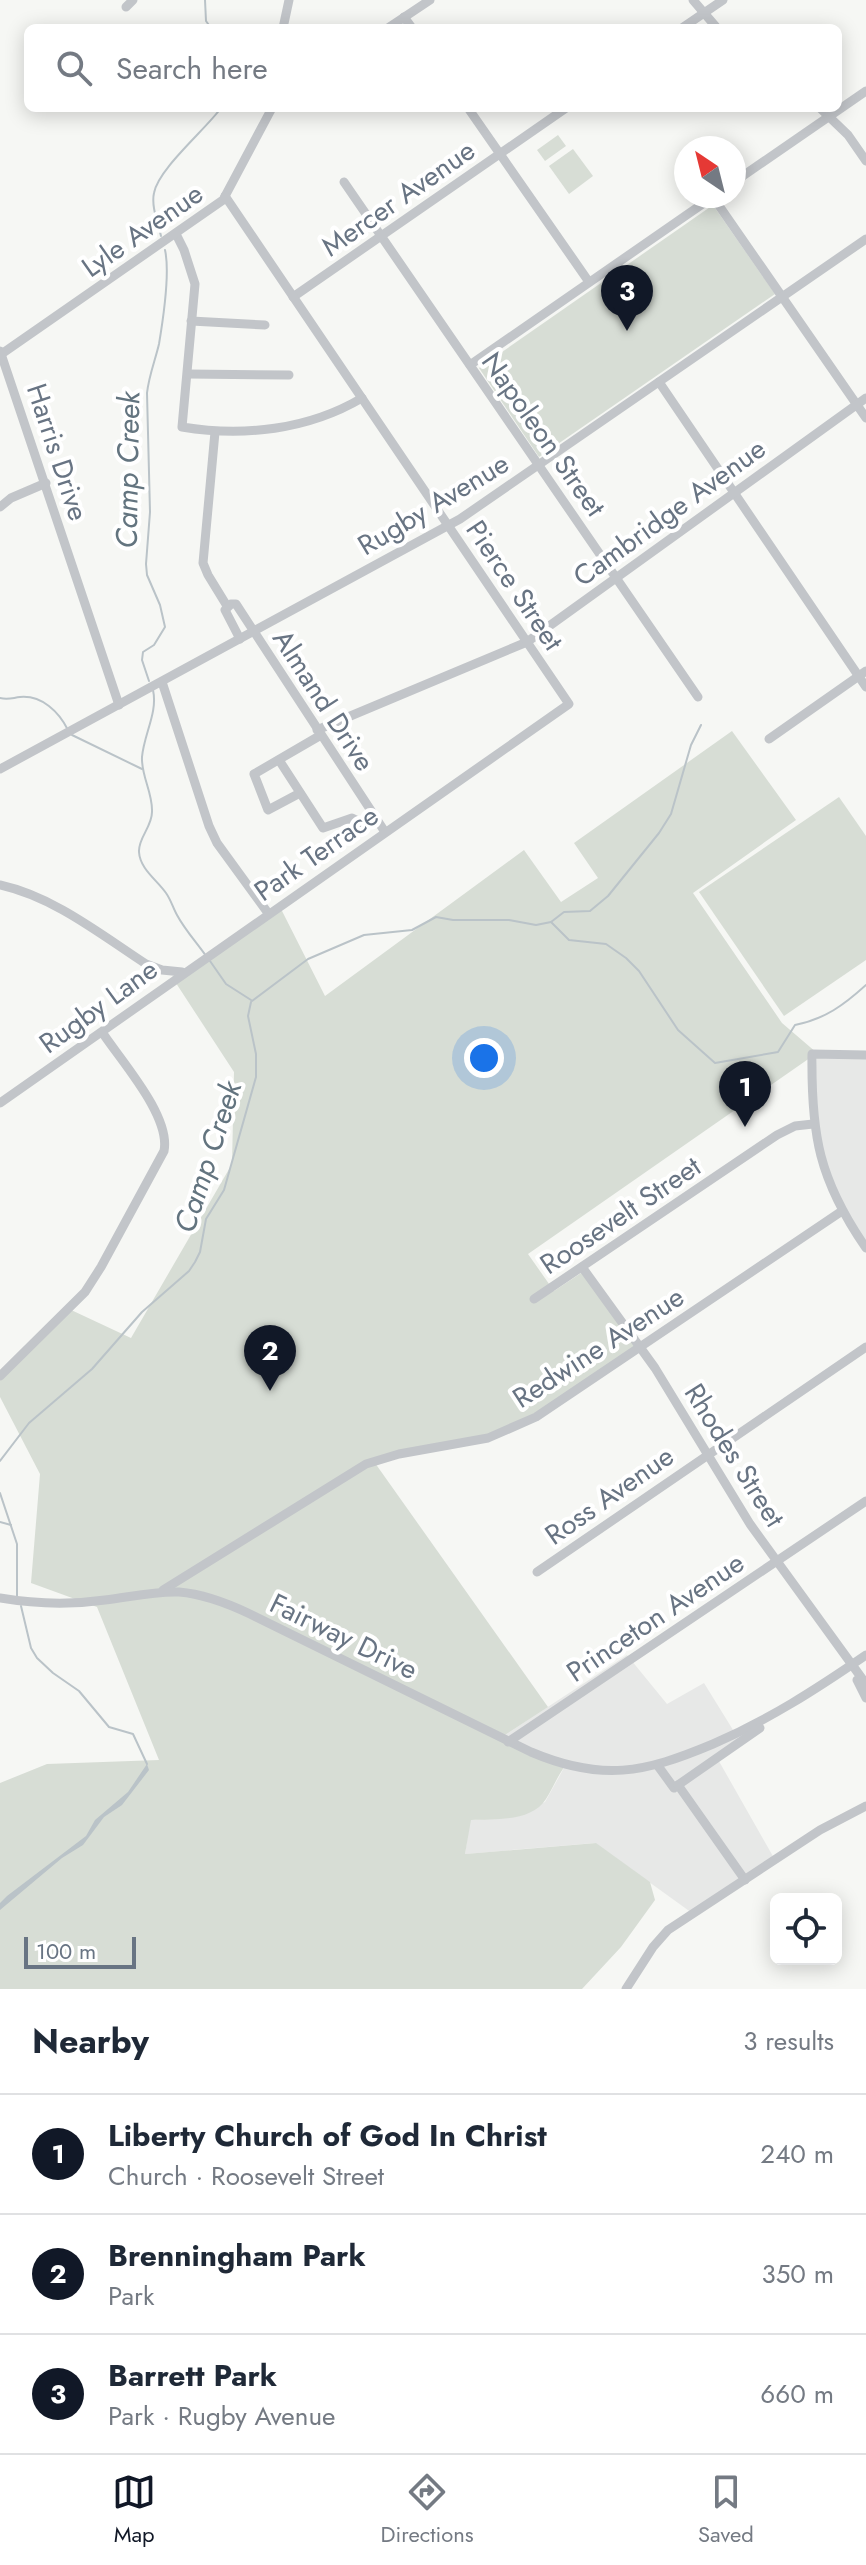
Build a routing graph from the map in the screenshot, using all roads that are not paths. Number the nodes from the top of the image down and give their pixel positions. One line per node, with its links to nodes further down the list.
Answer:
1 (289, 0): 7 (street)
2 (430, 0): 6 (street)
3 (693, 0): 5 (street)
4 (723, 0): 5 (street)
5 (703, 14): 10 (street); 11 (street)
6 (404, 17): 8 (street); 9 (street)
7 (284, 24)
8 (394, 24)
9 (409, 24)
10 (688, 24)
11 (713, 24)
12 (866, 91): 13 (street)
13 (842, 108)
14 (270, 112): 24 (street, Lyle Avenue)
15 (471, 112): 20 (street)
16 (560, 112): 20 (street, Mercer Avenue)
17 (825, 112): 19 (street)
18 (836, 112): 19 (street)
19 (830, 116): 21 (street); 22 (street)
20 (500, 154): 28 (street, Mercer Avenue); 30 (street)
21 (866, 161)
22 (746, 174)
23 (344, 182): 28 (street, Napoleon Street)
24 (225, 196): 27 (street, Lyle Avenue); 31 (street, Pierce Street)
25 (697, 208): 30 (street)
26 (722, 208): 32 (street)
27 (176, 234): 33 (street); 35 (street, Lyle Avenue)
28 (381, 236): 31 (street, Mercer Avenue); 36 (street, Napoleon Street)
29 (866, 239): 32 (street, Rugby Avenue)
30 (589, 282): 36 (street)
31 (293, 297): 40 (street, Pierce Street)
32 (782, 297): 39 (street, Rugby Avenue); 42 (street)
33 (191, 321): 34 (street); 37 (street)
34 (265, 325)
35 (1, 353): 46 (street, Harris Drive)
36 (470, 365): 45 (street, Napoleon Street)
37 (188, 374): 38 (street); 44 (street)
38 (289, 375)
39 (659, 382): 45 (street, Rugby Avenue); 47 (street)
40 (362, 398): 44 (street); 49 (street, Pierce Street)
41 (866, 398): 42 (street, Cambridge Avenue)
42 (857, 404): 43 (street); 47 (street, Cambridge Avenue)
43 (866, 418)
44 (215, 432): 51 (street)
45 (539, 465): 49 (street, Rugby Avenue); 50 (street, Napoleon Street)
46 (46, 483): 48 (street); 59 (street, Harris Drive)
47 (733, 493): 50 (street, Cambridge Avenue); 55 (street)
48 (0, 507)
49 (449, 526): 52 (street, Rugby Avenue); 54 (street, Pierce Street)
50 (616, 577): 54 (street, Cambridge Avenue); 58 (street, Napoleon Street)
51 (227, 606): 52 (street, Almand Drive); 53 (street)
52 (253, 632): 53 (street, Rugby Avenue); 60 (street, Almand Drive)
53 (240, 639): 56 (street, Rugby Avenue)
54 (527, 642): 60 (street, Cambridge Avenue); 64 (street, Pierce Street)
55 (862, 674): 57 (street); 61 (street)
56 (162, 682): 59 (street, Rugby Avenue); 69 (street)
57 (866, 687)
58 (698, 697)
59 (119, 705): 63 (street, Rugby Avenue)
60 (319, 733): 62 (street, Cambridge Avenue); 66 (street, Almand Drive)
61 (769, 739)
62 (279, 760): 65 (street); 65 (street, Cambridge Avenue)
63 (0, 769)
64 (474, 770): 66 (street, Park Terrace)
65 (300, 793): 67 (street)
66 (385, 832): 69 (street, Park Terrace)
67 (359, 833)
68 (0, 885): 70 (street)
69 (268, 913): 70 (street, Park Terrace)
70 (182, 972): 71 (street, Rugby Lane)
71 (102, 1032): 73 (street, Rugby Lane); 81 (street)
72 (866, 1055): 74 (street)
73 (0, 1103)
74 (813, 1124): 75 (street); 77 (street, Roosevelt Street)
75 (842, 1211): 76 (street); 79 (street, Redwine Avenue)
76 (866, 1248)
77 (582, 1267): 78 (street, Roosevelt Street); 79 (street, Rhodes Street)
78 (534, 1299)
79 (641, 1347): 82 (street, Rhodes Street); 86 (street, Redwine Avenue)
80 (866, 1347): 82 (street, Ross Avenue)
81 (0, 1376)
82 (708, 1454): 84 (street, Rhodes Street); 85 (street, Ross Avenue)
83 (866, 1501): 84 (street, Princeton Avenue)
84 (777, 1561): 89 (street, Rhodes Street); 93 (street, Princeton Avenue)
85 (537, 1572)
86 (151, 1592): 87 (street, Fairway Drive); 93 (street, Fairway Drive)
87 (0, 1598)
88 (866, 1655): 89 (street)
89 (851, 1666): 90 (street, Rhodes Street); 91 (street, Rhodes Street); 92 (street)
90 (866, 1684)
91 (866, 1698)
92 (795, 1704): 94 (street, Fairway Drive); 95 (street)
93 (508, 1742): 94 (street, Fairway Drive)
94 (658, 1766): 95 (street)
95 (678, 1785): 99 (street)
96 (866, 1798): 98 (street)
97 (866, 1806): 98 (street)
98 (833, 1823): 99 (street)
99 (745, 1880): 100 (street)
100 (626, 1989)

